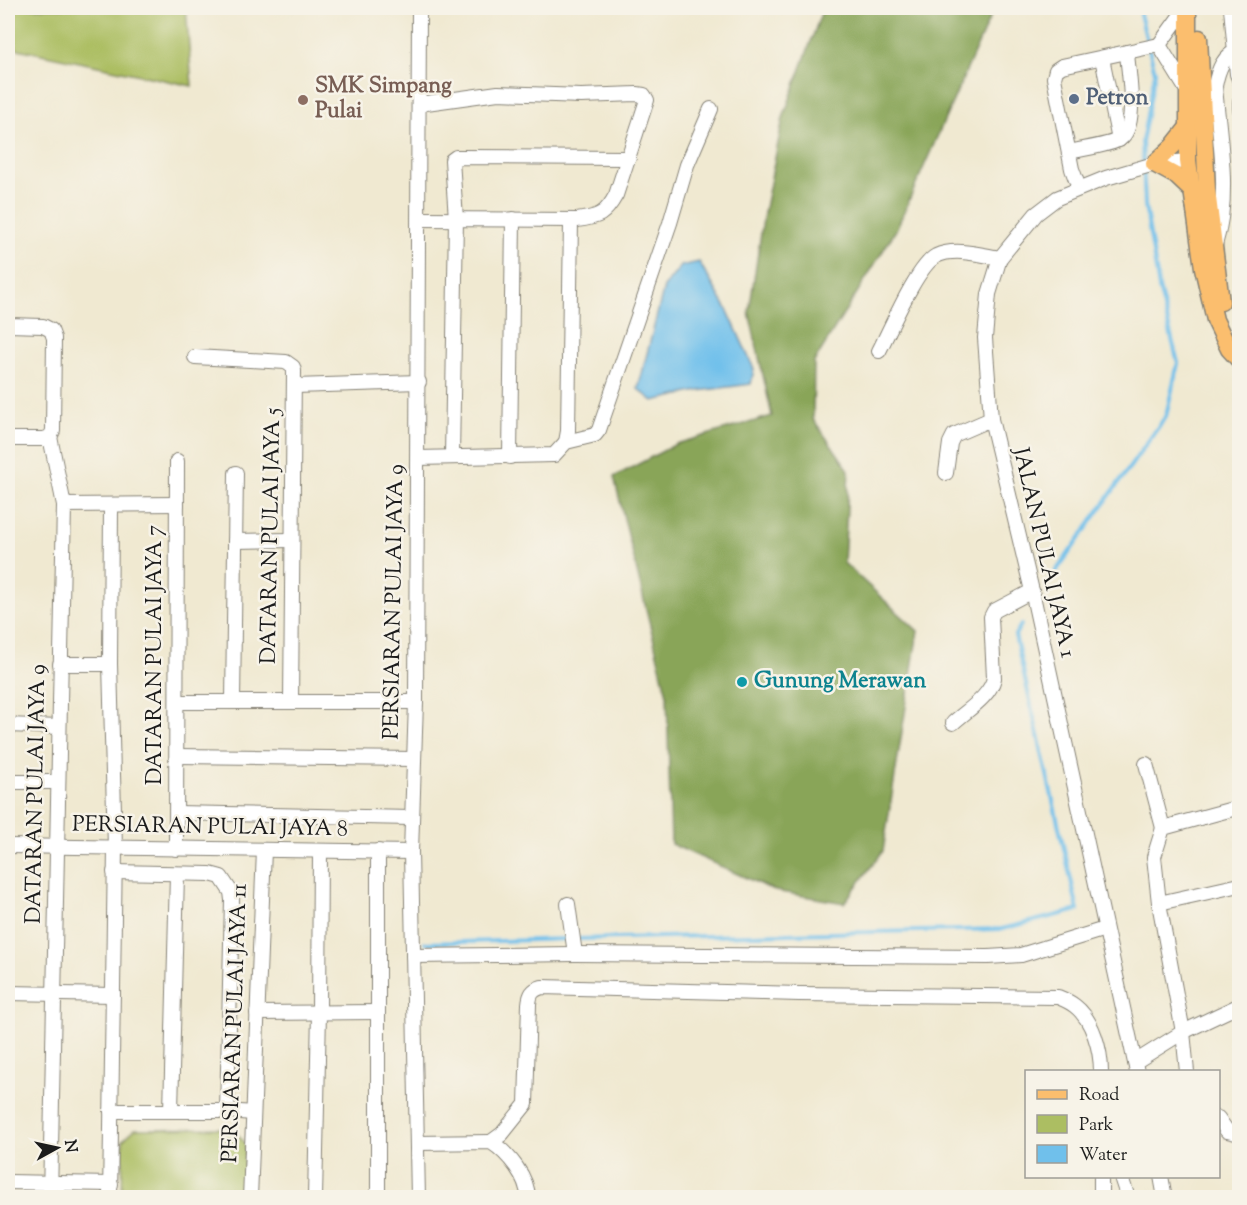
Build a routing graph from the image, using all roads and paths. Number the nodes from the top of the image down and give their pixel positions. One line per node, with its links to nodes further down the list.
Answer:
1 (419, 8): 12 (street, PERSIARAN PULAI JAYA 9)
2 (1182, 8): 6 (street)
3 (1188, 8): 11 (main road)
4 (1197, 8): 14 (main road)
5 (1231, 8): 7 (street)
6 (1157, 46): 8 (street); 11 (street)
7 (1238, 50): 10 (street); 27 (street)
8 (1130, 52): 9 (street); 16 (street)
9 (1102, 58): 16 (street); 17 (street)
10 (1239, 81)
11 (1188, 92): 15 (main road)
12 (419, 104): 18 (street); 23 (street, PERSIARAN PULAI JAYA 9)
13 (711, 109): 39 (street)
14 (1203, 116): 19 (main road); 22 (main road)
15 (1188, 127): 19 (main road); 20 (main road)
16 (1119, 140): 17 (street)
17 (1069, 152): 21 (street)
18 (628, 158): 24 (street); 26 (street)
19 (1188, 161): 20 (street, JALAN PULAI JAYA 1); 22 (main road)
20 (1152, 164): 21 (street, JALAN PULAI JAYA 1); 22 (main road)
21 (1079, 188): 28 (street, JALAN PULAI JAYA 1)
22 (1200, 191): 27 (main road); 33 (main road)
23 (419, 219): 24 (street); 34 (street, PERSIARAN PULAI JAYA 9)
24 (456, 219): 25 (street); 40 (street)
25 (513, 219): 26 (street); 41 (street)
26 (571, 220): 39 (street)
27 (1214, 251): 31 (main road)
28 (1000, 258): 30 (street); 36 (street, JALAN PULAI JAYA 1)
29 (8, 325): 37 (street, DATARAN PULAI JAYA 9)
30 (879, 351)
31 (1239, 351)
32 (195, 357): 35 (street)
33 (1239, 361)
34 (419, 382): 35 (street, DATARAN PULAI JAYA 5); 42 (street, PERSIARAN PULAI JAYA 9)
35 (295, 386): 49 (street, DATARAN PULAI JAYA 5)
36 (991, 419): 45 (street); 51 (street, JALAN PULAI JAYA 1)
37 (50, 438): 38 (street); 47 (street, DATARAN PULAI JAYA 9)
38 (8, 439)
39 (566, 442): 41 (street)
40 (452, 457): 41 (street); 42 (street)
41 (510, 457)
42 (418, 458): 57 (street, PERSIARAN PULAI JAYA 9)
43 (177, 461): 46 (street, DATARAN PULAI JAYA 7)
44 (236, 473): 50 (street)
45 (946, 473)
46 (177, 504): 48 (street); 54 (street, DATARAN PULAI JAYA 7)
47 (64, 505): 48 (street); 52 (street, DATARAN PULAI JAYA 9)
48 (111, 505): 53 (street)
49 (292, 540): 50 (street); 56 (street, DATARAN PULAI JAYA 5)
50 (235, 541): 55 (street)
51 (1032, 591): 58 (street); 83 (street, JALAN PULAI JAYA 1)
52 (60, 664): 53 (street); 60 (street, DATARAN PULAI JAYA 9)
53 (110, 664): 72 (street)
54 (177, 702): 55 (street); 61 (street, DATARAN PULAI JAYA 7)
55 (233, 702): 56 (street)
56 (291, 702): 57 (street)
57 (416, 702): 62 (street, PERSIARAN PULAI JAYA 9)
58 (953, 723)
59 (8, 725): 60 (street)
60 (59, 727): 65 (street, DATARAN PULAI JAYA 9)
61 (177, 756): 62 (street); 67 (street, DATARAN PULAI JAYA 7)
62 (414, 759): 68 (street, PERSIARAN PULAI JAYA 9)
63 (1146, 764): 69 (street)
64 (8, 782): 65 (street)
65 (58, 782): 71 (street, DATARAN PULAI JAYA 9)
66 (1239, 807): 69 (street)
67 (177, 813): 68 (street); 73 (street, DATARAN PULAI JAYA 7)
68 (411, 818): 77 (street, PERSIARAN PULAI JAYA 9)
69 (1163, 828): 81 (street)
70 (8, 846): 71 (street, PERSIARAN PULAI JAYA 8)
71 (58, 847): 72 (street, PERSIARAN PULAI JAYA 8); 87 (street, DATARAN PULAI JAYA 9)
72 (115, 848): 73 (street, PERSIARAN PULAI JAYA 8); 78 (street)
73 (176, 849): 74 (street, PERSIARAN PULAI JAYA 8)
74 (264, 850): 75 (street, PERSIARAN PULAI JAYA 8); 92 (street, PERSIARAN PULAI JAYA 11)
75 (320, 851): 76 (street, PERSIARAN PULAI JAYA 8); 90 (street)
76 (378, 851): 77 (street, PERSIARAN PULAI JAYA 8); 91 (street)
77 (411, 852): 85 (street, PERSIARAN PULAI JAYA 9)
78 (114, 872): 79 (street); 88 (street)
79 (177, 874): 98 (street); 99 (street)
80 (1239, 885): 81 (street)
81 (1159, 903): 93 (street)
82 (568, 904): 84 (street)
83 (1105, 929): 84 (street); 94 (street, JALAN PULAI JAYA 1)
84 (575, 954): 85 (street)
85 (413, 956): 104 (street, PERSIARAN PULAI JAYA 9)
86 (8, 993): 87 (street)
87 (54, 994): 88 (street); 109 (street, DATARAN PULAI JAYA 9)
88 (113, 995): 97 (street)
89 (1239, 1005): 93 (street)
90 (320, 1012): 91 (street); 92 (street); 113 (street)
91 (377, 1012): 114 (street)
92 (257, 1013): 100 (street, PERSIARAN PULAI JAYA 11)
93 (1183, 1032): 94 (street); 96 (street)
94 (1136, 1067)
95 (1101, 1070): 103 (street)
96 (1187, 1070)
97 (111, 1111): 98 (street); 110 (street)
98 (171, 1111): 99 (street)
99 (227, 1111): 100 (street)
100 (254, 1113): 112 (street, PERSIARAN PULAI JAYA 11)
101 (1220, 1121): 102 (street)
102 (1239, 1134)
103 (491, 1142): 104 (street); 116 (street)
104 (417, 1143): 115 (street, PERSIARAN PULAI JAYA 9)
105 (1101, 1178): 117 (street)
106 (1161, 1178): 119 (street)
107 (1122, 1180): 118 (street)
108 (8, 1182): 109 (street)
109 (50, 1183): 110 (street); 111 (street, DATARAN PULAI JAYA 9)
110 (111, 1191)
111 (50, 1197)
112 (250, 1197)
113 (315, 1197)
114 (374, 1197)
115 (418, 1197)
116 (528, 1197)
117 (1101, 1197)
118 (1128, 1197)
119 (1165, 1197)

